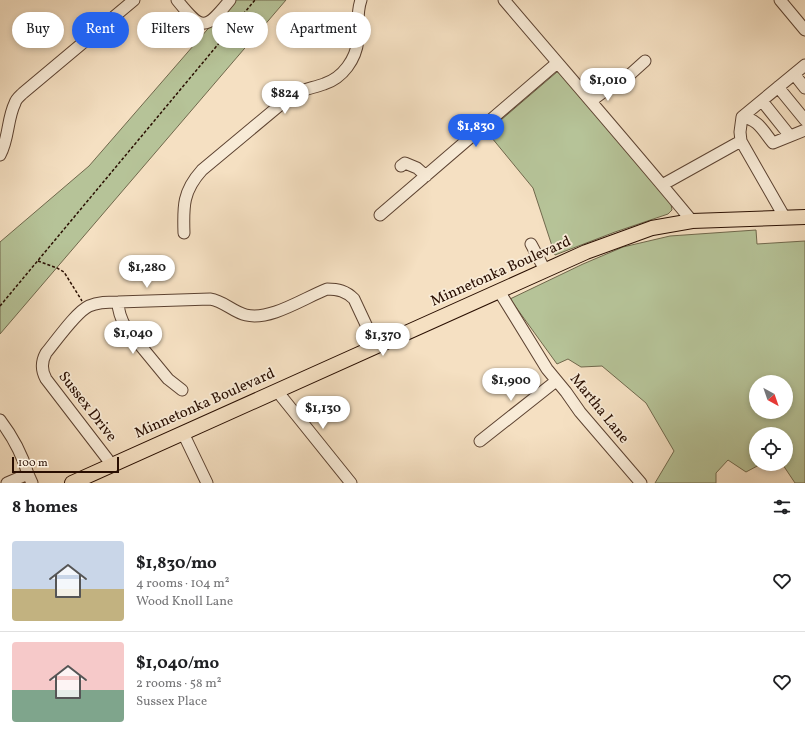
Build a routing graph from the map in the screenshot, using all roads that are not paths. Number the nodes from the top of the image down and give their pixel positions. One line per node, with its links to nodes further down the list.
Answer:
1 (134, 0): 21 (street)
2 (177, 0): 3 (street)
3 (230, 0)
4 (361, 0): 29 (street)
5 (504, 0): 9 (street)
6 (780, 0): 7 (street)
7 (805, 30)
8 (646, 61): 14 (street)
9 (557, 63): 14 (street); 23 (street)
10 (805, 65): 11 (street)
11 (794, 74): 12 (street); 13 (street)
12 (778, 87): 15 (street); 17 (street)
13 (805, 88)
14 (591, 101): 24 (street)
15 (762, 101): 16 (street); 19 (street)
16 (742, 117): 19 (street); 20 (street)
17 (805, 120)
18 (805, 130): 19 (street)
19 (790, 136)
20 (741, 141): 24 (street); 27 (street)
21 (0, 155)
22 (401, 166): 23 (street)
23 (426, 176): 25 (street)
24 (662, 185): 28 (street)
25 (380, 215)
26 (805, 217): 27 (main road, Minnetonka Boulevard)
27 (785, 218): 28 (main road, Minnetonka Boulevard)
28 (692, 221): 31 (main road, Minnetonka Boulevard)
29 (184, 233)
30 (531, 244): 31 (street)
31 (545, 270): 32 (main road, Minnetonka Boulevard)
32 (499, 291): 34 (main road, Minnetonka Boulevard); 35 (street, Martha Lane)
33 (118, 302): 34 (street, Sussex Drive); 36 (street); 41 (street, Sussex Drive)
34 (376, 346): 37 (main road, Minnetonka Boulevard)
35 (556, 381): 40 (street); 47 (street, Martha Lane)
36 (182, 390)
37 (277, 391): 39 (main road, Minnetonka Boulevard); 46 (street)
38 (0, 420): 42 (street)
39 (182, 433): 41 (main road, Minnetonka Boulevard); 45 (street)
40 (480, 441)
41 (112, 465): 44 (main road, Minnetonka Boulevard)
42 (30, 478): 43 (street)
43 (7, 483)
44 (72, 483)
45 (207, 483)
46 (351, 483)
47 (641, 483)

